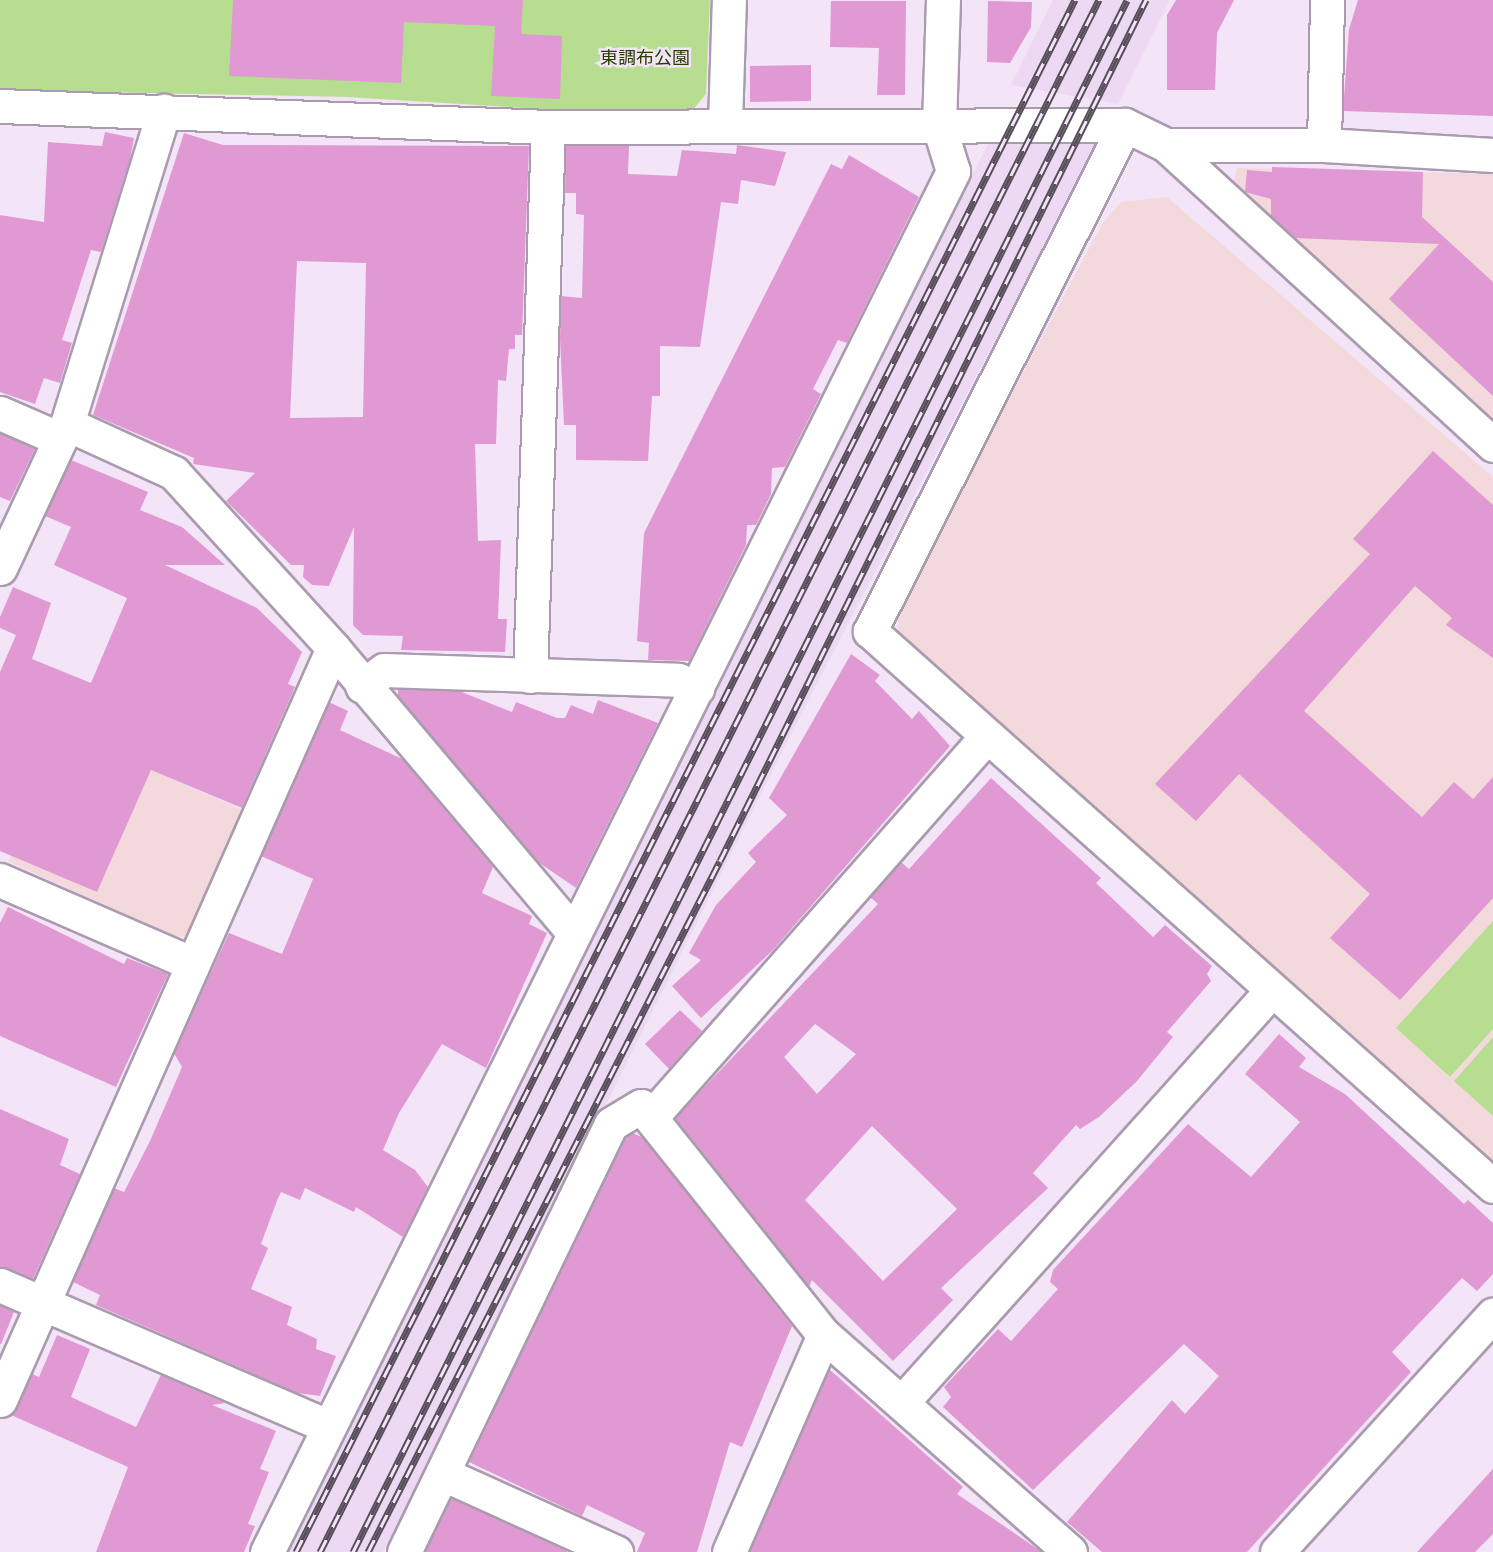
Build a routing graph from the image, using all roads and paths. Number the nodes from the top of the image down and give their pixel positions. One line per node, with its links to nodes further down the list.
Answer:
1 (729, 0): 6 (street)
2 (943, 0): 8 (street)
3 (1327, 0): 11 (street)
4 (0, 106): 5 (street)
5 (164, 111): 9 (street); 14 (street)
6 (725, 123): 8 (street); 9 (street)
7 (1125, 125): 8 (street); 10 (street); 21 (street)
8 (939, 126): 20 (street)
9 (548, 127): 18 (street)
10 (1166, 145): 11 (street); 15 (street)
11 (1324, 146): 12 (street)
12 (1493, 155)
13 (0, 413): 14 (street)
14 (64, 431): 16 (street); 17 (street)
15 (1493, 445)
16 (0, 568)
17 (333, 648): 19 (street); 24 (street)
18 (530, 676): 19 (street); 20 (street)
19 (362, 686): 23 (street)
20 (697, 688): 23 (street)
21 (987, 736): 25 (street); 26 (street)
22 (0, 880): 24 (street)
23 (573, 932): 34 (street)
24 (193, 964): 29 (street)
25 (1272, 990): 27 (street); 33 (street)
26 (652, 1115): 31 (street); 35 (street)
27 (1493, 1186)
28 (0, 1286): 29 (street)
29 (42, 1304): 32 (street); 34 (street)
30 (1493, 1315): 41 (street)
31 (824, 1335): 33 (street); 39 (street)
32 (0, 1400)
33 (903, 1401): 40 (street)
34 (329, 1427): 36 (street)
35 (443, 1474): 37 (street); 38 (street)
36 (267, 1552)
37 (404, 1552)
38 (616, 1552)
39 (729, 1552)
40 (1070, 1552)
41 (1277, 1552)

